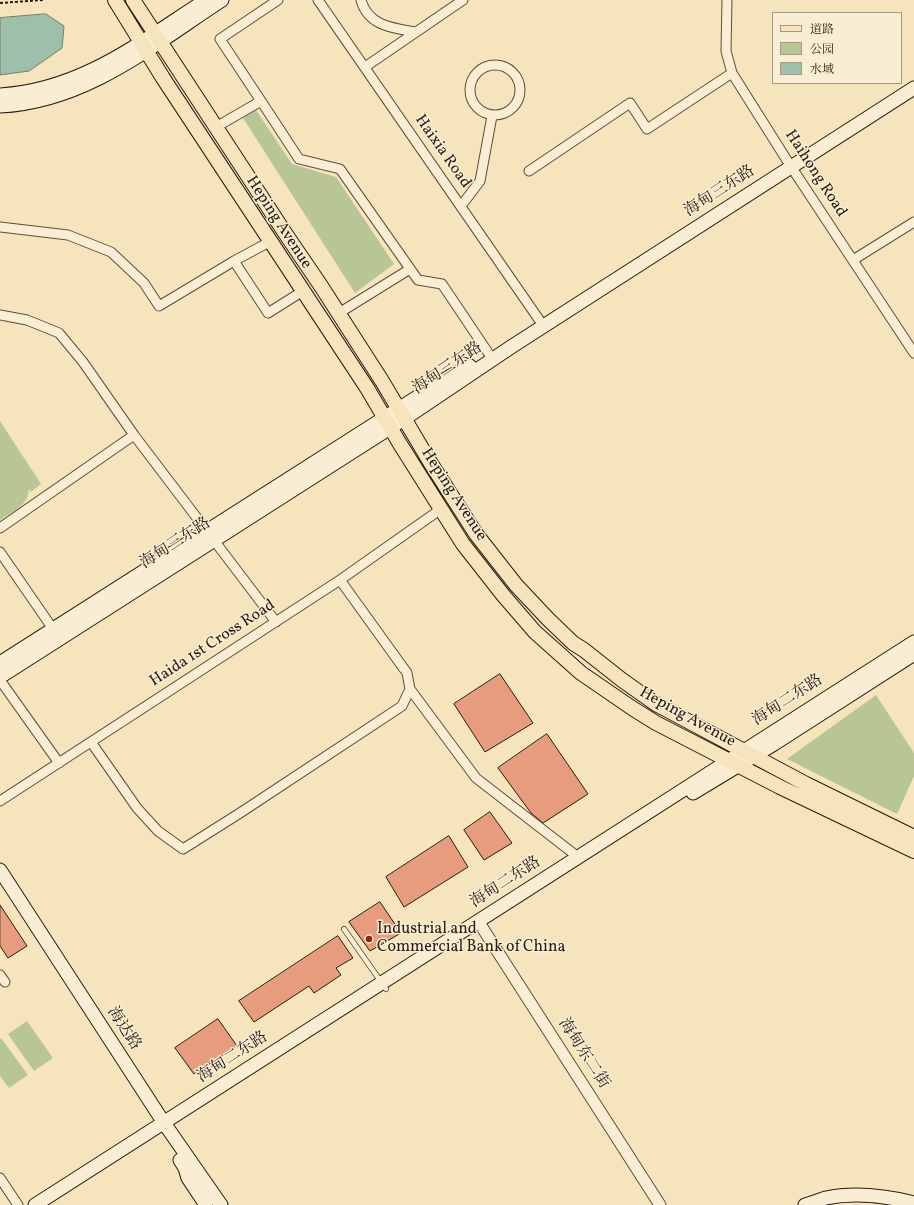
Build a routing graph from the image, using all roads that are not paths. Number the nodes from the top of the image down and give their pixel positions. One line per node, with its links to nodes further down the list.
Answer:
1 (115, 0): 12 (main road, Heping Avenue)
2 (133, 0): 11 (main road, Heping Avenue)
3 (206, 0): 11 (main road)
4 (222, 0): 11 (main road)
5 (278, 0): 18 (street)
6 (318, 0): 13 (street, Haixia Road)
7 (361, 0): 10 (street)
8 (463, 0): 10 (street)
9 (727, 0): 14 (street, Haihong Road)
10 (416, 32): 13 (street)
11 (157, 37): 12 (main road); 21 (main road, Heping Avenue)
12 (144, 46): 17 (main road); 19 (main road); 27 (main road, Heping Avenue)
13 (365, 67): 24 (street, Haixia Road)
14 (732, 73): 22 (street, Haihong Road); 23 (street)
15 (914, 81): 22 (main road)
16 (914, 88): 22 (main road, 海甸三东路)
17 (0, 95)
18 (261, 101): 21 (street); 30 (street)
19 (0, 106)
20 (492, 116): 20 (street); 24 (street)
21 (216, 127): 32 (main road, Heping Avenue)
22 (790, 164): 28 (street, Haihong Road); 34 (main road); 37 (main road, 海甸三东路)
23 (529, 171)
24 (461, 206): 34 (street, Haixia Road)
25 (914, 222): 28 (street)
26 (0, 227): 29 (street)
27 (271, 241): 29 (street); 31 (main road, Heping Avenue)
28 (853, 260): 35 (street, Haihong Road)
29 (234, 261): 31 (street)
30 (410, 269): 32 (street); 36 (street)
31 (303, 291): 38 (main road, Heping Avenue)
32 (339, 313): 37 (main road, Heping Avenue)
33 (0, 315): 39 (street)
34 (540, 321): 36 (main road)
35 (914, 353)
36 (489, 354): 37 (main road)
37 (401, 414): 38 (main road); 54 (main road, Heping Avenue)
38 (387, 422): 40 (main road, Heping Avenue); 42 (main road)
39 (134, 435): 41 (street); 42 (street)
40 (441, 509): 44 (street, Haida 1st Cross Road); 56 (main road, Heping Avenue)
41 (0, 528)
42 (210, 536): 45 (street); 46 (main road); 50 (main road, 海甸三东路)
43 (0, 552): 46 (street)
44 (340, 580): 45 (street, Haida 1st Cross Road); 52 (street)
45 (276, 622): 53 (street, Haida 1st Cross Road)
46 (54, 629): 49 (main road)
47 (914, 642): 54 (main road, 海甸二东路)
48 (914, 654): 54 (main road, 海甸二东路)
49 (0, 663)
50 (0, 677)
51 (0, 680): 55 (street)
52 (410, 689): 53 (street); 60 (street)
53 (91, 742): 55 (street, Haida 1st Cross Road)
54 (749, 753): 56 (main road, 海甸二东路); 58 (main road, Heping Avenue)
55 (59, 763): 57 (street, Haida 1st Cross Road)
56 (733, 763): 59 (main road, Heping Avenue); 60 (main road, 海甸二东路); 63 (main road, 海甸二东路)
57 (0, 801)
58 (914, 837)
59 (914, 851)
60 (578, 857): 63 (main road, 海甸二东路)
61 (0, 870): 66 (main road, 海达路)
62 (0, 883): 66 (main road, 海达路)
63 (478, 926): 65 (main road, 海甸二东路); 74 (street, 海甸东二街); 75 (street, 海甸东二街)
64 (344, 929): 65 (lane)
65 (384, 986): 66 (main road, 海甸二东路)
66 (163, 1128): 70 (main road, 海甸二东路); 71 (main road, 海甸二东路); 72 (main road, 海达路); 73 (main road, 海达路)
67 (0, 1178): 69 (street)
68 (914, 1203): 76 (main road)
69 (18, 1205)
70 (35, 1205)
71 (50, 1205)
72 (206, 1205)
73 (221, 1205)
74 (654, 1205)
75 (660, 1205)
76 (805, 1205)
77 (827, 1205): 78 (main road)
78 (894, 1205)

